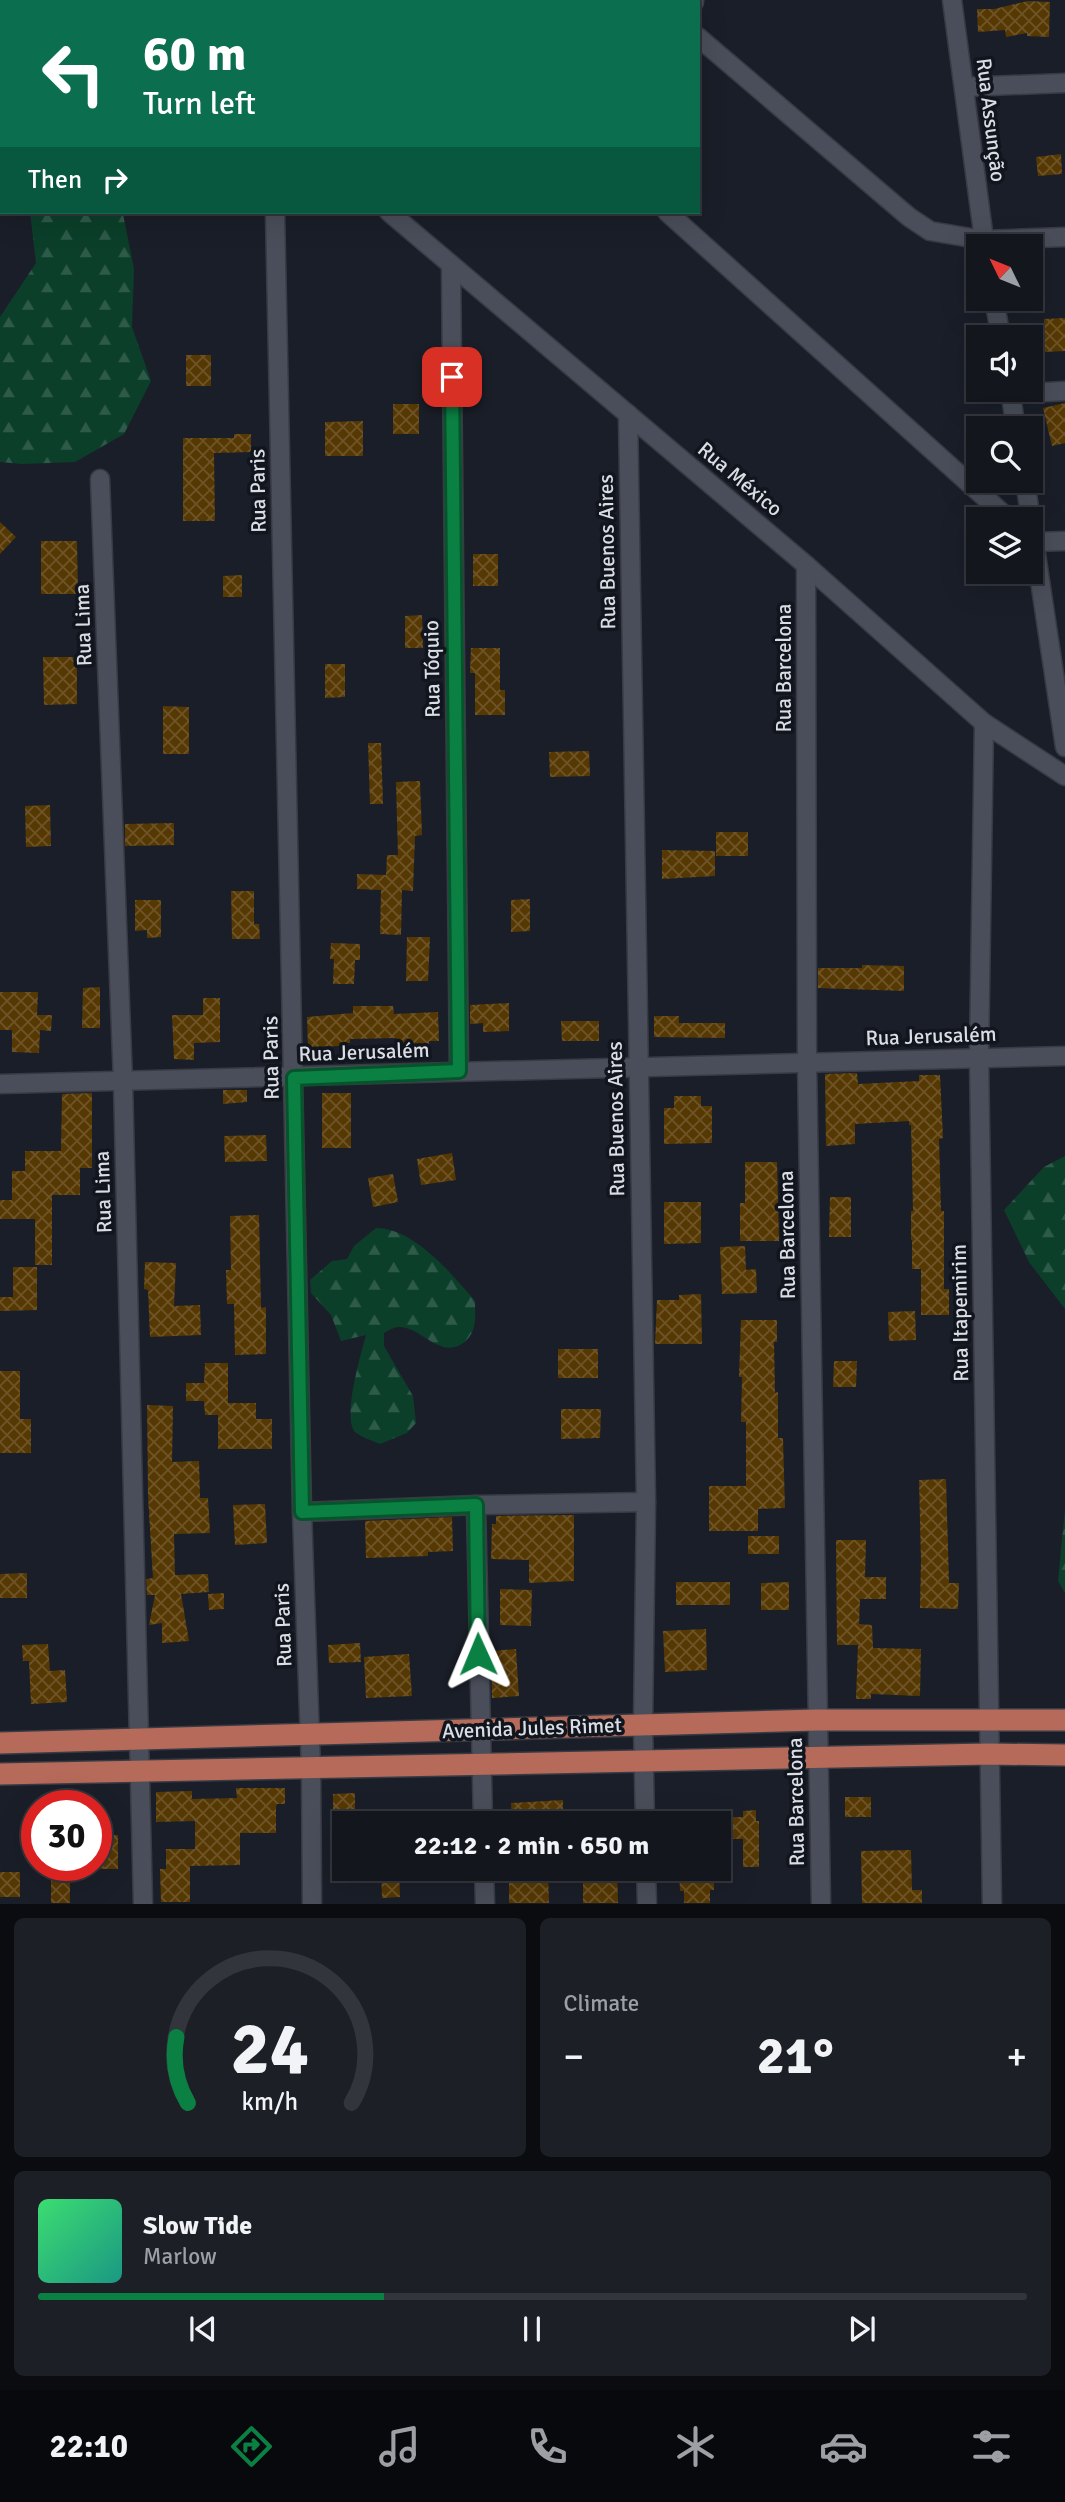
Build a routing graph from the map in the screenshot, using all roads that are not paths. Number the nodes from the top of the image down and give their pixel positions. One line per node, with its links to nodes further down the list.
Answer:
1 (952, 0): 4 (street, Rua Assunção)
2 (700, 39): 11 (street)
3 (1065, 83): 4 (street)
4 (964, 87): 8 (street, Rua Assunção)
5 (275, 214): 31 (street, Rua Paris)
6 (390, 214): 12 (street, Rua México)
7 (669, 214): 17 (street)
8 (983, 234)
9 (1065, 237): 10 (street)
10 (1043, 239)
11 (966, 240)
12 (451, 267): 15 (street, Rua México); 30 (street, Rua Tóquio)
13 (1043, 391): 14 (street)
14 (1065, 391)
15 (628, 414): 20 (street, Rua México); 29 (street, Rua Buenos Aires)
16 (100, 479): 32 (street, Rua Lima)
17 (996, 507)
18 (1043, 540): 19 (street)
19 (1065, 541)
20 (806, 565): 23 (street, Rua México); 28 (street, Rua Barcelona)
21 (1043, 584): 22 (street)
22 (1058, 652): 24 (street)
23 (984, 723): 25 (street, Rua México); 27 (street, Rua Itapemirim)
24 (1065, 747)
25 (1065, 776)
26 (1065, 1056): 27 (street, Rua Jerusalém)
27 (979, 1057): 28 (street, Rua Jerusalém); 37 (street, Rua Itapemirim)
28 (807, 1063): 29 (street, Rua Jerusalém); 38 (street, Rua Barcelona)
29 (637, 1068): 30 (street, Rua Jerusalém); 34 (street, Rua Buenos Aires)
30 (459, 1071): 31 (street, Rua Jerusalém)
31 (294, 1078): 32 (street, Rua Jerusalém); 36 (street, Rua Paris)
32 (123, 1082): 33 (street, Rua Jerusalém); 43 (street, Rua Lima)
33 (0, 1084)
34 (646, 1502): 35 (street); 40 (street, Rua Buenos Aires)
35 (476, 1505): 36 (street); 41 (street)
36 (302, 1512): 42 (street, Rua Paris)
37 (988, 1718): 38 (main road, Avenida Jules Rimet); 39 (main road, Avenida Jules Rimet); 45 (street, Rua Itapemirim)
38 (817, 1720): 40 (main road, Avenida Jules Rimet); 47 (street, Rua Barcelona)
39 (1065, 1720)
40 (643, 1725): 41 (main road, Avenida Jules Rimet); 48 (street, Rua Buenos Aires)
41 (480, 1729): 42 (main road, Avenida Jules Rimet); 49 (street)
42 (310, 1733): 43 (main road, Avenida Jules Rimet); 50 (street, Rua Paris)
43 (140, 1739): 44 (main road, Avenida Jules Rimet); 51 (street, Rua Lima)
44 (0, 1743)
45 (989, 1754): 46 (main road, Avenida Jules Rimet); 47 (main road, Avenida Jules Rimet); 62 (street, Rua Itapemirim)
46 (1065, 1755)
47 (818, 1758): 48 (main road, Avenida Jules Rimet); 61 (street, Rua Barcelona)
48 (644, 1762): 49 (main road, Avenida Jules Rimet); 54 (street, Rua Buenos Aires)
49 (481, 1765): 50 (main road, Avenida Jules Rimet); 53 (street)
50 (311, 1769): 51 (main road, Avenida Jules Rimet); 58 (street, Rua Paris)
51 (141, 1772): 52 (main road, Avenida Jules Rimet); 57 (street, Rua Lima)
52 (0, 1774)
53 (483, 1811)
54 (645, 1811)
55 (484, 1881): 59 (street)
56 (646, 1881): 60 (street)
57 (142, 1903)
58 (312, 1903)
59 (485, 1903)
60 (647, 1903)
61 (821, 1903)
62 (992, 1903)

